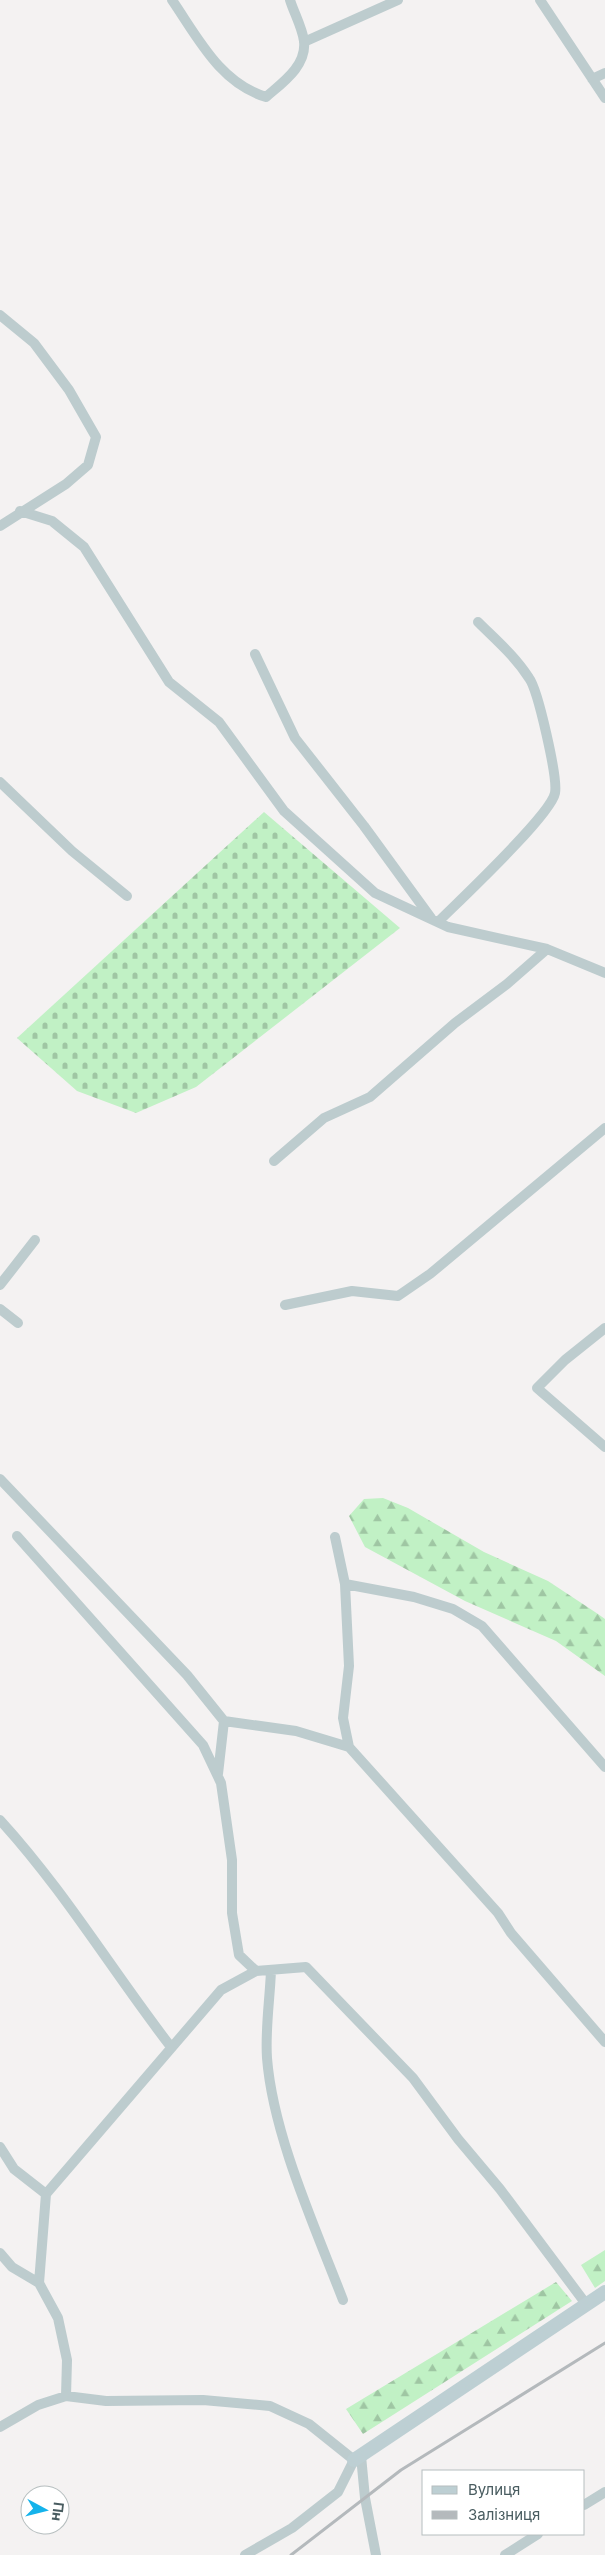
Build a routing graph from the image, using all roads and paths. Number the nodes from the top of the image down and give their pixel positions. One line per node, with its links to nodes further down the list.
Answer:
1 (172, 0): 5 (street)
2 (290, 0): 5 (street)
3 (398, 0): 5 (street)
4 (540, 0): 7 (street)
5 (304, 42)
6 (605, 73): 7 (street)
7 (592, 80): 8 (street)
8 (605, 98)
9 (0, 315): 10 (street)
10 (20, 511): 11 (street); 16 (street)
11 (0, 526)
12 (478, 622): 16 (street)
13 (255, 654): 16 (street)
14 (0, 782): 15 (street)
15 (127, 896)
16 (435, 921): 17 (street)
17 (547, 949): 18 (street); 20 (street)
18 (605, 973)
19 (605, 1128): 23 (street)
20 (274, 1161)
21 (35, 1240): 22 (street)
22 (0, 1286)
23 (285, 1305)
24 (0, 1309): 25 (street)
25 (18, 1323)
26 (605, 1328): 27 (street)
27 (605, 1447)
28 (0, 1479): 32 (street)
29 (17, 1536): 35 (street)
30 (335, 1537): 31 (street)
31 (345, 1584): 33 (street); 34 (street)
32 (224, 1721): 33 (street); 35 (street)
33 (349, 1747): 39 (street)
34 (605, 1767)
35 (218, 1775): 38 (street)
36 (0, 1820): 40 (street)
37 (271, 1970): 38 (street); 46 (street); 47 (street)
38 (256, 1972): 40 (street)
39 (605, 2042)
40 (171, 2047): 42 (street)
41 (0, 2147): 42 (street)
42 (46, 2194): 44 (street)
43 (0, 2254): 44 (street)
44 (39, 2284): 48 (street)
45 (605, 2292): 47 (street)
46 (344, 2300)
47 (586, 2304): 50 (street)
48 (66, 2396): 49 (street); 50 (street)
49 (0, 2427)
50 (358, 2458): 54 (street); 55 (street)
51 (605, 2492): 52 (street)
52 (585, 2504)
53 (536, 2535): 56 (street)
54 (245, 2555)
55 (376, 2555)
56 (505, 2555)

